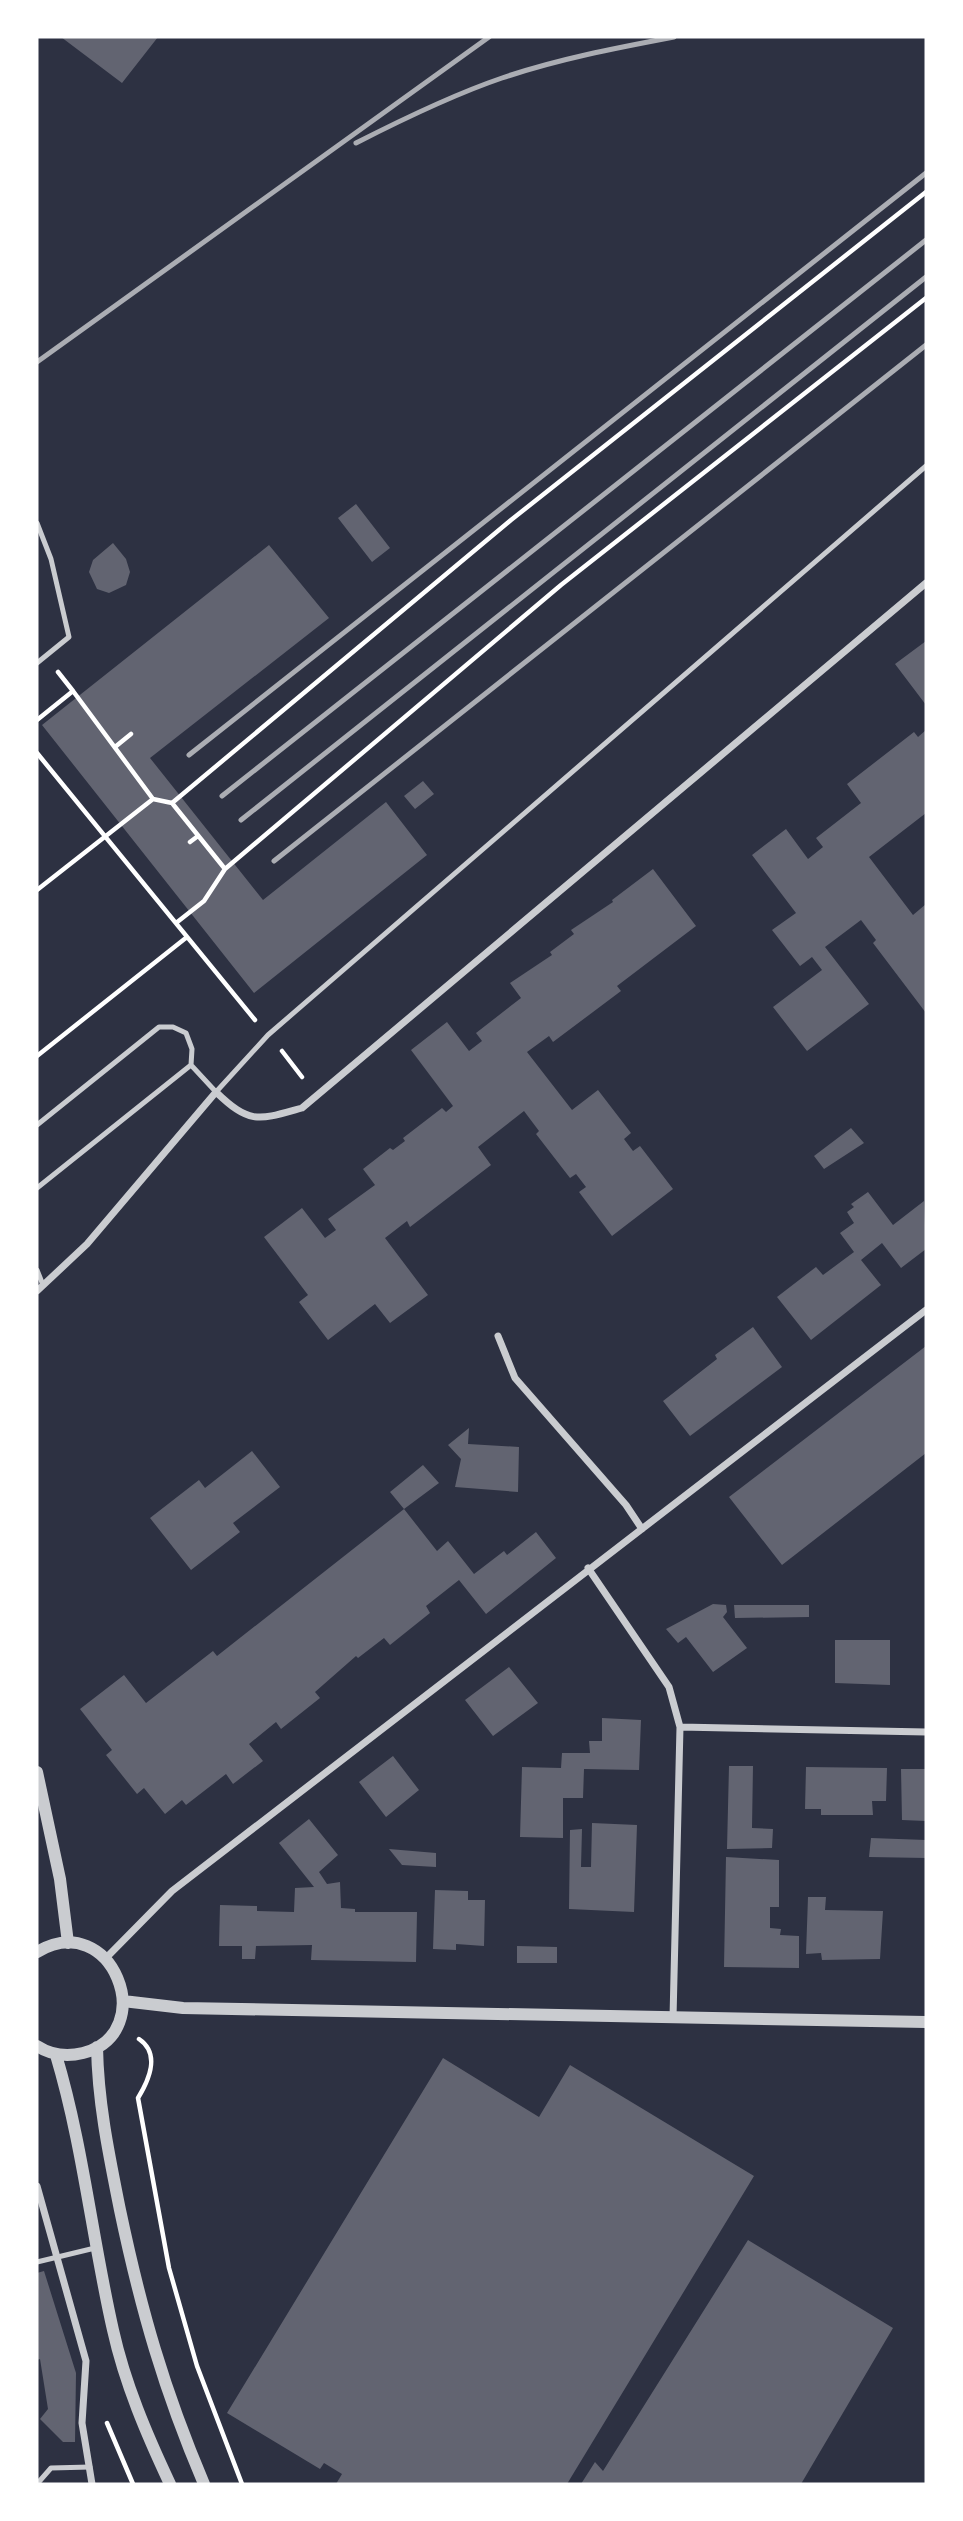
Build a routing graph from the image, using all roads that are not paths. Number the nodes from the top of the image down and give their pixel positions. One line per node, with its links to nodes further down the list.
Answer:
1 (926, 466): 6 (lane)
2 (37, 523): 4 (lane)
3 (926, 583): 6 (street)
4 (37, 663)
5 (191, 1065): 6 (lane); 7 (lane); 8 (lane)
6 (216, 1092): 10 (street)
7 (37, 1125)
8 (37, 1188)
9 (37, 1270): 10 (lane)
10 (40, 1288)
11 (926, 1310): 13 (street)
12 (498, 1336): 13 (street)
13 (642, 1529): 14 (street)
14 (588, 1568): 15 (street); 20 (street)
15 (680, 1727): 16 (street); 22 (street)
16 (926, 1732)
17 (37, 1772): 18 (street)
18 (68, 1943): 19 (street); 20 (street)
19 (37, 1952)
20 (106, 1958): 21 (street)
21 (123, 2001): 22 (street); 25 (street)
22 (673, 2019): 23 (street)
23 (926, 2022)
24 (37, 2046): 26 (street)
25 (97, 2047): 26 (street); 35 (street)
26 (56, 2055): 28 (street)
27 (37, 2186): 29 (street)
28 (98, 2248): 29 (lane); 34 (street)
29 (55, 2257): 30 (lane); 31 (street)
30 (37, 2262)
31 (90, 2467): 32 (lane); 33 (street)
32 (37, 2484)
33 (92, 2484)
34 (170, 2484)
35 (204, 2484)

